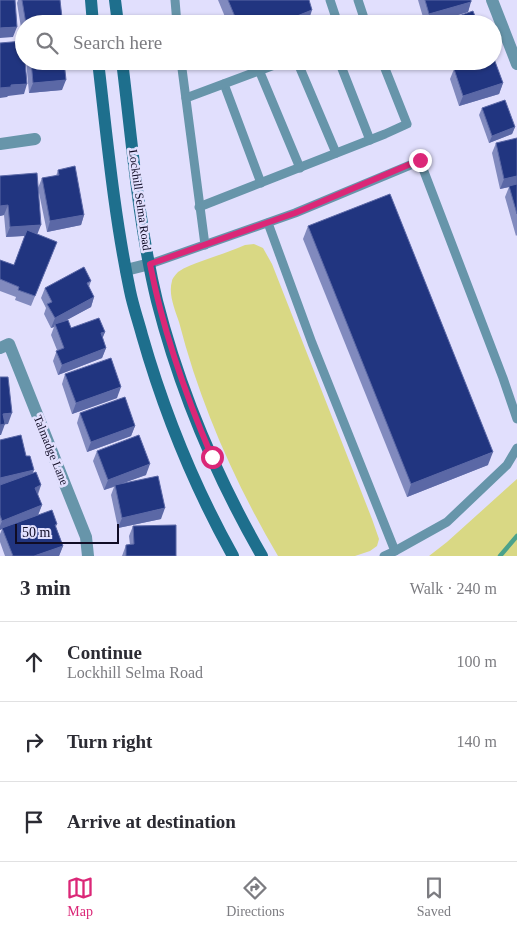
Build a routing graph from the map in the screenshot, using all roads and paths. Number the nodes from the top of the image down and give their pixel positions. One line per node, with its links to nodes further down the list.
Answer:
1 (91, 0): 7 (main road)
2 (115, 0): 8 (main road)
3 (175, 0): 9 (lane)
4 (330, 0): 10 (lane)
5 (358, 0): 11 (lane)
6 (492, 0): 12 (street)
7 (92, 15)
8 (117, 15)
9 (176, 15)
10 (335, 15)
11 (363, 15)
12 (498, 15)
13 (502, 26): 14 (street)
14 (517, 64)
15 (99, 70): 34 (main road, Lockhill Selma Road)
16 (123, 70): 33 (main road, Lockhill Selma Road)
17 (182, 70): 23 (lane)
18 (259, 70): 22 (lane); 28 (lane)
19 (301, 70): 27 (lane)
20 (343, 70): 25 (lane)
21 (386, 70): 25 (lane)
22 (224, 84): 23 (lane); 29 (lane)
23 (186, 98): 30 (lane)
24 (35, 139): 26 (street)
25 (370, 140): 27 (lane)
26 (0, 144)
27 (336, 154): 28 (lane)
28 (300, 168): 29 (lane)
29 (261, 183): 30 (lane)
30 (199, 207): 32 (lane)
31 (268, 223): 32 (lane); 36 (lane); 38 (lane)
32 (205, 245): 33 (lane)
33 (150, 264): 34 (street); 41 (main road, Lockhill Selma Road)
34 (126, 270): 40 (main road, Lockhill Selma Road)
35 (5, 346): 39 (street, Talmadge Lane)
36 (517, 420)
37 (517, 448): 38 (lane)
38 (395, 551): 42 (lane)
39 (88, 556)
40 (233, 556)
41 (262, 556)
42 (384, 556)

